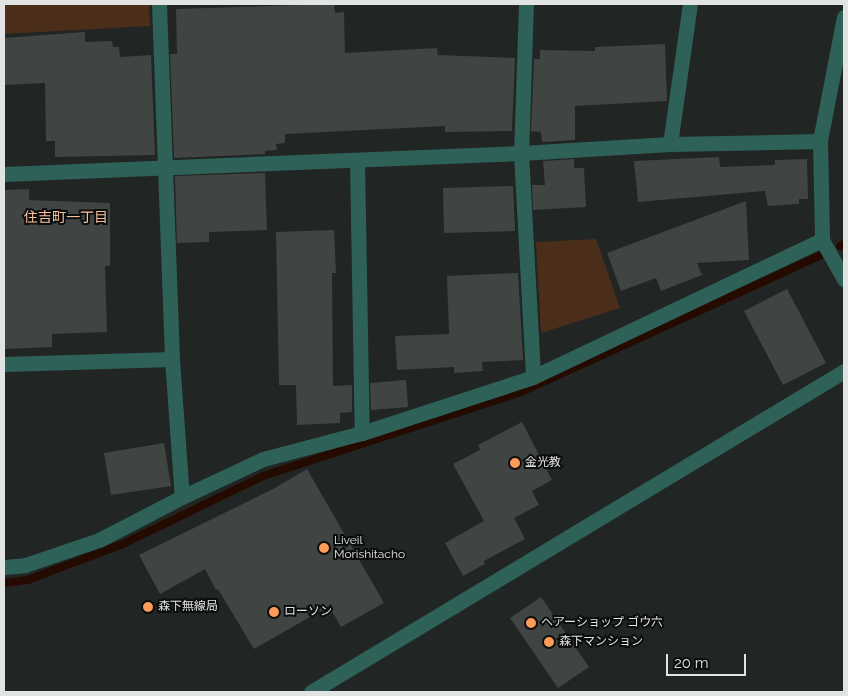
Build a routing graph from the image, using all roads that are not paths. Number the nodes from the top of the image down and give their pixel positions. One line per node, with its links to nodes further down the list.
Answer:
1 (159, 4): 9 (street)
2 (526, 4): 7 (street)
3 (690, 4): 6 (street)
4 (844, 17): 5 (street)
5 (820, 141): 6 (street); 11 (street)
6 (670, 144): 7 (street)
7 (521, 153): 8 (street); 16 (street)
8 (357, 160): 9 (street); 17 (street)
9 (166, 169): 10 (street); 13 (street)
10 (4, 174)
11 (822, 240): 12 (street); 16 (street)
12 (844, 278)
13 (172, 359): 14 (street); 18 (street)
14 (4, 364)
15 (844, 371): 20 (street)
16 (533, 377): 17 (street)
17 (362, 433): 18 (street)
18 (182, 497): 19 (street)
19 (4, 567)
20 (311, 692)

